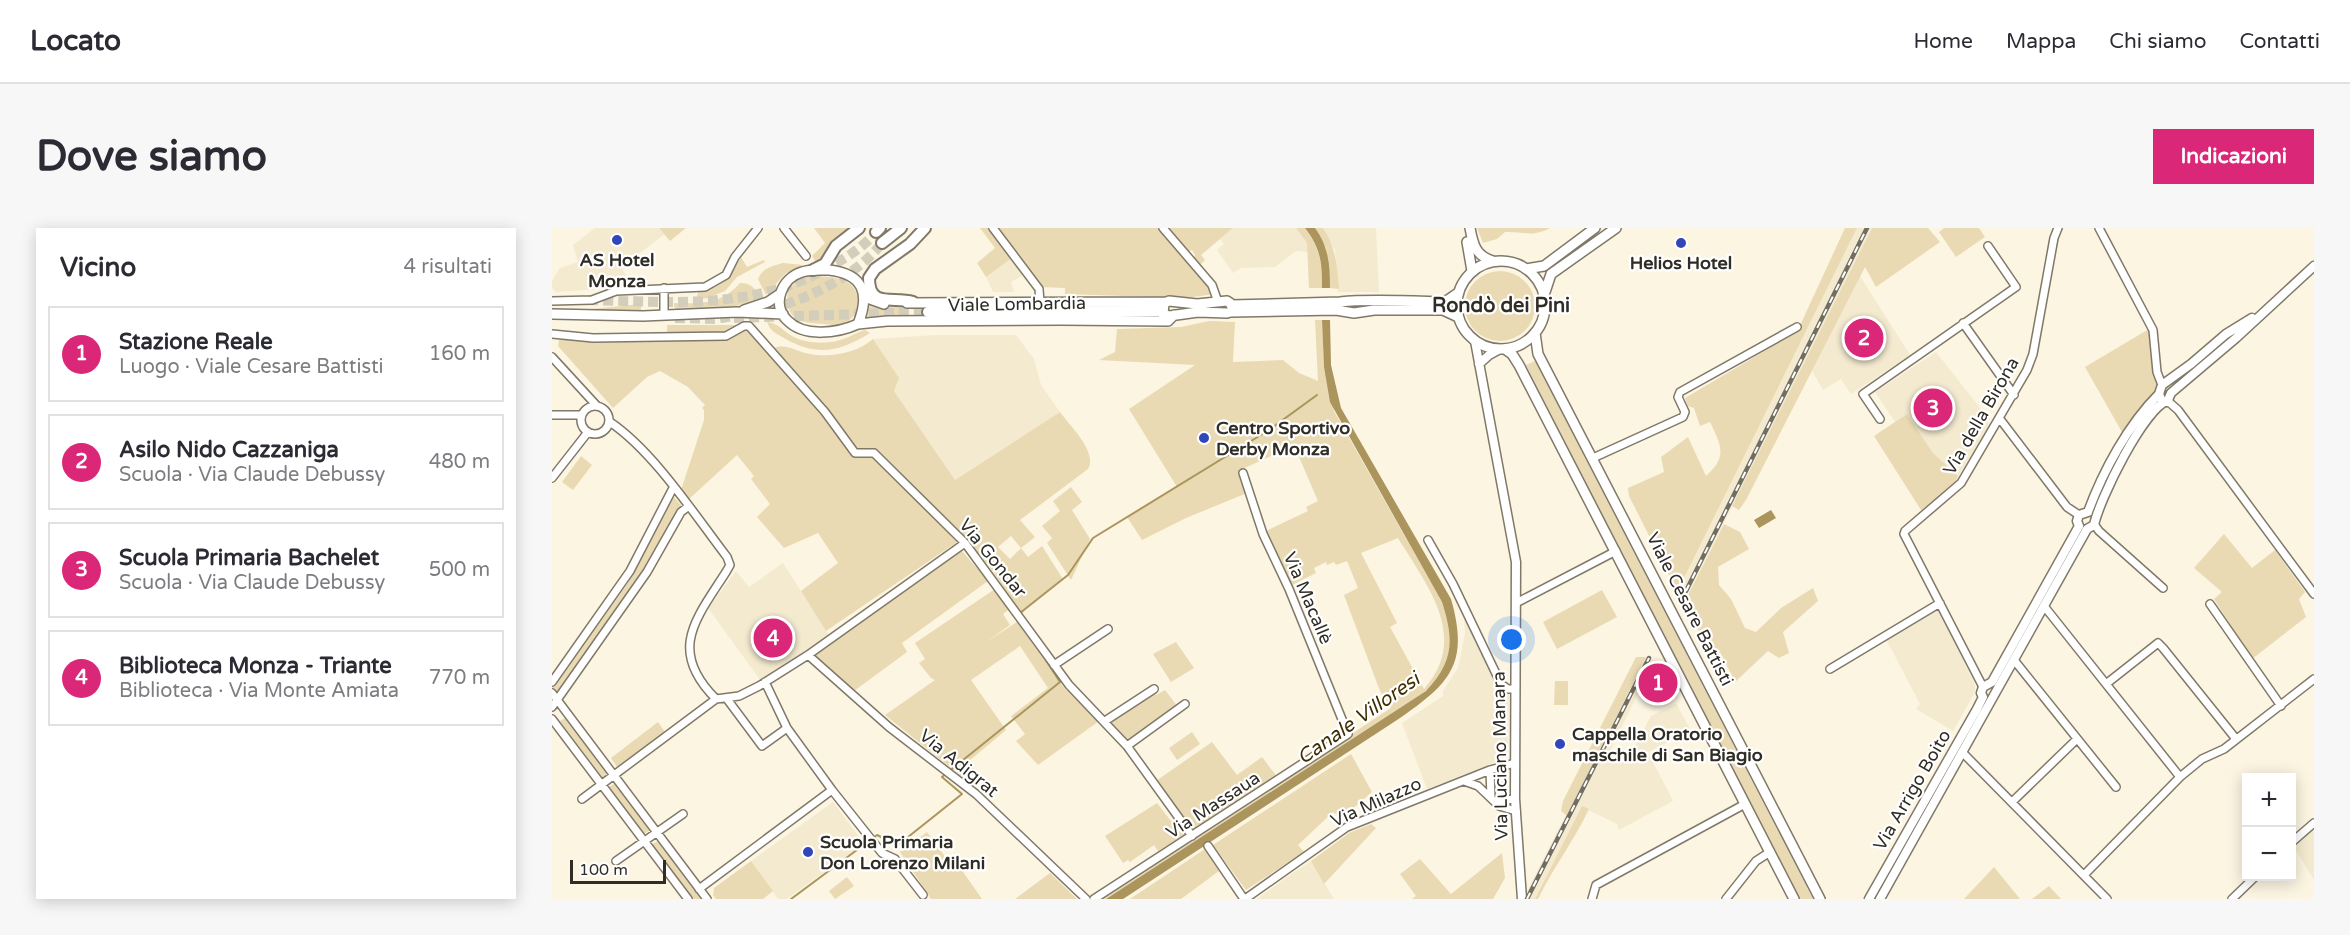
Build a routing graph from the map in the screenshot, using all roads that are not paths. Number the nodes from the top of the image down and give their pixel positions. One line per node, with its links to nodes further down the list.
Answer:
1 (758, 228): 22 (street)
2 (784, 228): 16 (street)
3 (859, 228): 19 (highway)
4 (901, 228): 14 (highway)
5 (922, 228): 23 (highway); 28 (highway)
6 (993, 228): 30 (street)
7 (1163, 228): 29 (street)
8 (1464, 228): 20 (main road)
9 (1470, 228): 17 (main road)
10 (1595, 228): 18 (main road)
11 (1616, 228): 26 (main road)
12 (2058, 228): 52 (street, Via della Birona)
13 (2099, 228): 51 (street)
14 (882, 243)
15 (1988, 246): 41 (street)
16 (806, 256)
17 (1493, 261): 18 (main road); 20 (main road)
18 (1526, 269): 26 (main road)
19 (813, 270): 23 (main road); 25 (main road)
20 (1472, 271): 24 (main road)
21 (2311, 272): 35 (street, Via Arrigo Boito)
22 (664, 288): 27 (street); 38 (street)
23 (863, 291): 28 (main road, Viale Lombardia); 42 (main road)
24 (1458, 293): 32 (main road, Viale Lombardia); 40 (main road)
25 (780, 294): 33 (main road); 37 (main road)
26 (1544, 296): 44 (main road)
27 (552, 301)
28 (913, 302): 30 (main road, Viale Lombardia)
29 (1218, 302): 31 (main road, Viale Lombardia); 32 (main road, Viale Lombardia)
30 (1040, 303): 31 (main road, Viale Lombardia)
31 (1164, 306): 34 (highway); 39 (main road, Viale Lombardia)
32 (1232, 309): 39 (main road, Viale Lombardia); 40 (main road, Viale Lombardia)
33 (737, 312): 37 (main road); 38 (main road)
34 (928, 312)
35 (2263, 312): 51 (street, Via Arrigo Boito); 51 (street, Via Arrigo Boito)
36 (552, 314): 38 (main road)
37 (783, 314): 42 (main road)
38 (664, 315)
39 (1174, 315): 42 (main road, Viale Lombardia)
40 (1458, 317): 46 (main road)
41 (1963, 323): 52 (street); 56 (street)
42 (858, 324)
43 (1797, 327): 60 (street)
44 (1535, 333): 47 (main road); 60 (main road, Viale Cesare Battisti)
45 (552, 334): 68 (street, Via Gondar)
46 (1475, 341): 47 (main road); 49 (street, Via Luciano Manara)
47 (1502, 349): 49 (street); 69 (main road)
48 (552, 357): 50 (street)
49 (1479, 364): 72 (street, Via Luciano Manara)
50 (582, 390): 53 (street); 54 (street)
51 (2162, 393): 65 (street, Via Arrigo Boito); 66 (street, Via Arrigo Boito); 71 (street)
52 (2014, 395): 57 (street, Via della Birona)
53 (597, 406): 54 (street); 58 (street)
54 (584, 412): 55 (street); 59 (street)
55 (552, 415)
56 (1880, 419)
57 (2000, 419): 65 (street); 73 (street, Via della Birona)
58 (610, 422): 59 (street); 63 (street)
59 (588, 432): 62 (street)
60 (1593, 458): 140 (main road, Viale Cesare Battisti)
61 (1243, 473): 98 (street, Via Macallè)
62 (552, 478)
63 (673, 488): 64 (street); 82 (street)
64 (689, 506): 88 (street); 90 (street)
65 (2084, 514): 66 (street); 66 (street)
66 (2091, 526): 70 (street); 75 (street, Via Arrigo Boito); 85 (street, Via Arrigo Boito)
67 (1428, 540): 87 (street)
68 (965, 543): 77 (street); 79 (street, Via Gondar)
69 (1616, 552): 72 (street); 115 (main road)
70 (2163, 588)
71 (2314, 594)
72 (1516, 603): 87 (street, Via Luciano Manara)
73 (1940, 603): 80 (street); 85 (street, Via della Birona)
74 (2210, 604): 93 (street)
75 (2044, 606): 78 (street, Via Arrigo Boito); 84 (street)
76 (1108, 629): 79 (street)
77 (808, 655): 83 (street); 134 (street, Via Adigrat)
78 (2014, 660): 89 (street, Via Arrigo Boito); 99 (street)
79 (1053, 665): 96 (street, Via Gondar)
80 (1830, 669)
81 (2314, 680): 93 (street)
82 (552, 682)
83 (765, 682): 91 (street); 97 (street)
84 (2106, 684): 100 (street); 106 (street)
85 (1986, 686): 89 (street); 89 (street)
86 (1154, 689): 96 (street)
87 (1515, 689): 103 (street, Via Luciano Manara)
88 (555, 696): 94 (street); 105 (street)
89 (1990, 696): 102 (street, Via Arrigo Boito); 131 (street, Via Arrigo Boito)
90 (716, 699): 91 (street); 105 (street)
91 (727, 699): 97 (street)
92 (1185, 704): 101 (street)
93 (2281, 706): 100 (street)
94 (552, 707)
95 (552, 719): 108 (street)
96 (1105, 721): 101 (street, Via Gondar)
97 (787, 728): 110 (street)
98 (1348, 734): 120 (street, Via Massaua)
99 (2077, 739): 109 (street); 114 (street)
100 (2236, 740): 106 (street)
101 (1127, 746): 120 (street, Via Gondar)
102 (1962, 752): 114 (street); 141 (street, Via Arrigo Boito)
103 (1515, 763): 104 (street, Via Milazzo); 113 (street, Via Luciano Manara)
104 (1490, 770): 107 (street, Via Milazzo); 112 (street)
105 (615, 776): 108 (street); 119 (street)
106 (2180, 777): 126 (street)
107 (1464, 781): 112 (street); 136 (street, Via Milazzo)
108 (602, 785): 111 (street); 122 (street)
109 (2116, 787)
110 (832, 790): 128 (street); 129 (street)
111 (582, 799)
112 (1493, 799): 113 (street); 116 (street)
113 (1515, 799): 116 (street, Via Luciano Manara)
114 (2012, 802): 126 (street)
115 (1745, 804): 124 (main road); 137 (street)
116 (1516, 811): 130 (street, Via Luciano Manara)
117 (683, 814): 119 (street)
118 (2314, 823): 121 (street)
119 (657, 832): 122 (street); 128 (street)
120 (1192, 836): 135 (street, Via Massaua)
121 (2296, 839)
122 (645, 842): 125 (street); 132 (street)
123 (1208, 846): 136 (street)
124 (1770, 852): 138 (street); 139 (main road)
125 (616, 861)
126 (2085, 874): 142 (street)
127 (2251, 881): 143 (street)
128 (699, 889): 133 (street)
129 (923, 895)
130 (1521, 895)
131 (1870, 898)
132 (688, 899)
133 (707, 899)
134 (1086, 899)
135 (1094, 899)
136 (1244, 899)
137 (1592, 899)
138 (1726, 899)
139 (1794, 899)
140 (1820, 899)
141 (1880, 899)
142 (2108, 899)
143 (2232, 899)

